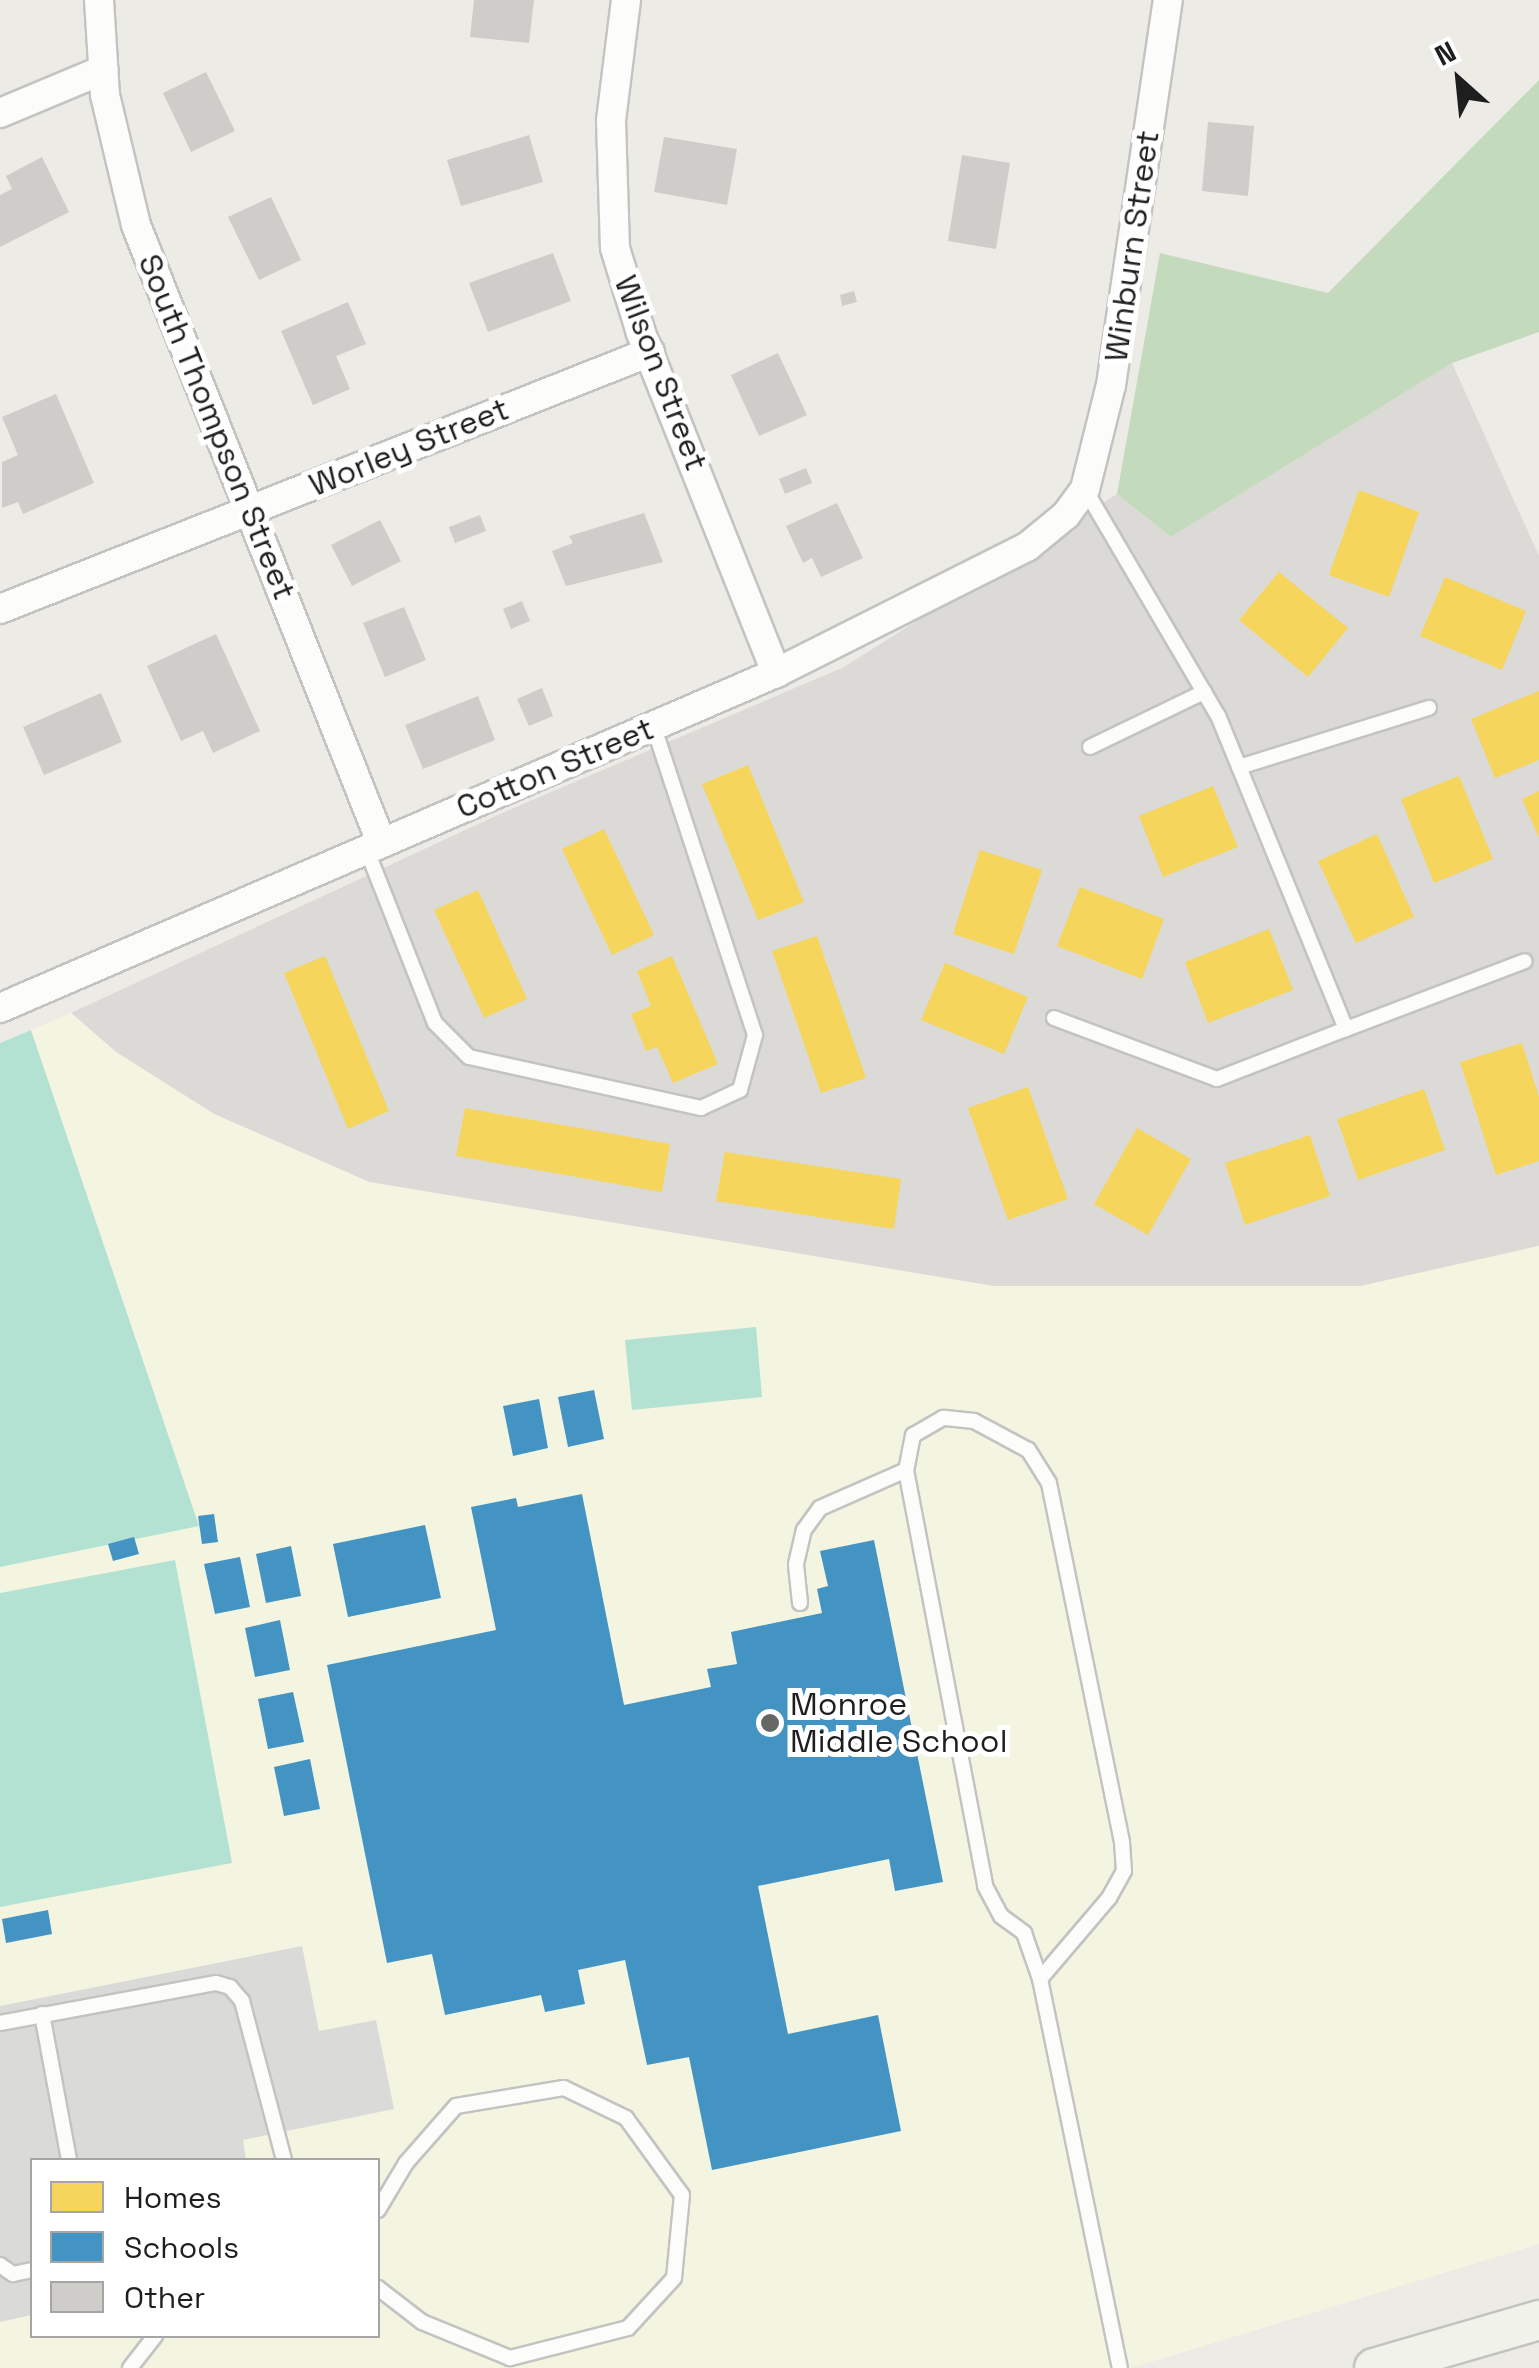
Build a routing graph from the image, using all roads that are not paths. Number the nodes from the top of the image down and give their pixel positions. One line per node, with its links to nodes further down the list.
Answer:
1 (98, 0): 4 (street, South Thompson Street)
2 (626, 0): 6 (street, Wilson Street)
3 (1168, 0): 7 (street, Winburn Street)
4 (103, 70): 5 (street); 8 (street, South Thompson Street)
5 (0, 114)
6 (650, 352): 8 (street, Worley Street); 10 (street, Wilson Street)
7 (1085, 489): 10 (street, Cotton Street); 11 (lane)
8 (251, 510): 9 (street, Worley Street); 16 (street, South Thompson Street)
9 (0, 609)
10 (776, 673): 13 (street, Cotton Street)
11 (1204, 692): 14 (lane); 15 (lane)
12 (1429, 708): 15 (lane)
13 (654, 726): 16 (street, Cotton Street); 16 (lane)
14 (1090, 746)
15 (1239, 767): 20 (lane)
16 (374, 845): 18 (street, Cotton Street)
17 (1525, 961): 20 (lane)
18 (0, 1008)
19 (1054, 1018): 20 (lane)
20 (1346, 1029)
21 (906, 1470): 22 (lane); 23 (lane); 23 (lane)
22 (800, 1603)
23 (1040, 1979): 35 (lane)
24 (42, 2014): 25 (lane); 26 (lane); 27 (lane)
25 (0, 2023)
26 (69, 2158)
27 (283, 2158)
28 (380, 2207): 31 (lane)
29 (0, 2264): 30 (lane)
30 (30, 2270)
31 (380, 2290)
32 (1539, 2320): 36 (street)
33 (153, 2338): 34 (lane)
34 (130, 2368)
35 (1120, 2368)
36 (1374, 2368)

